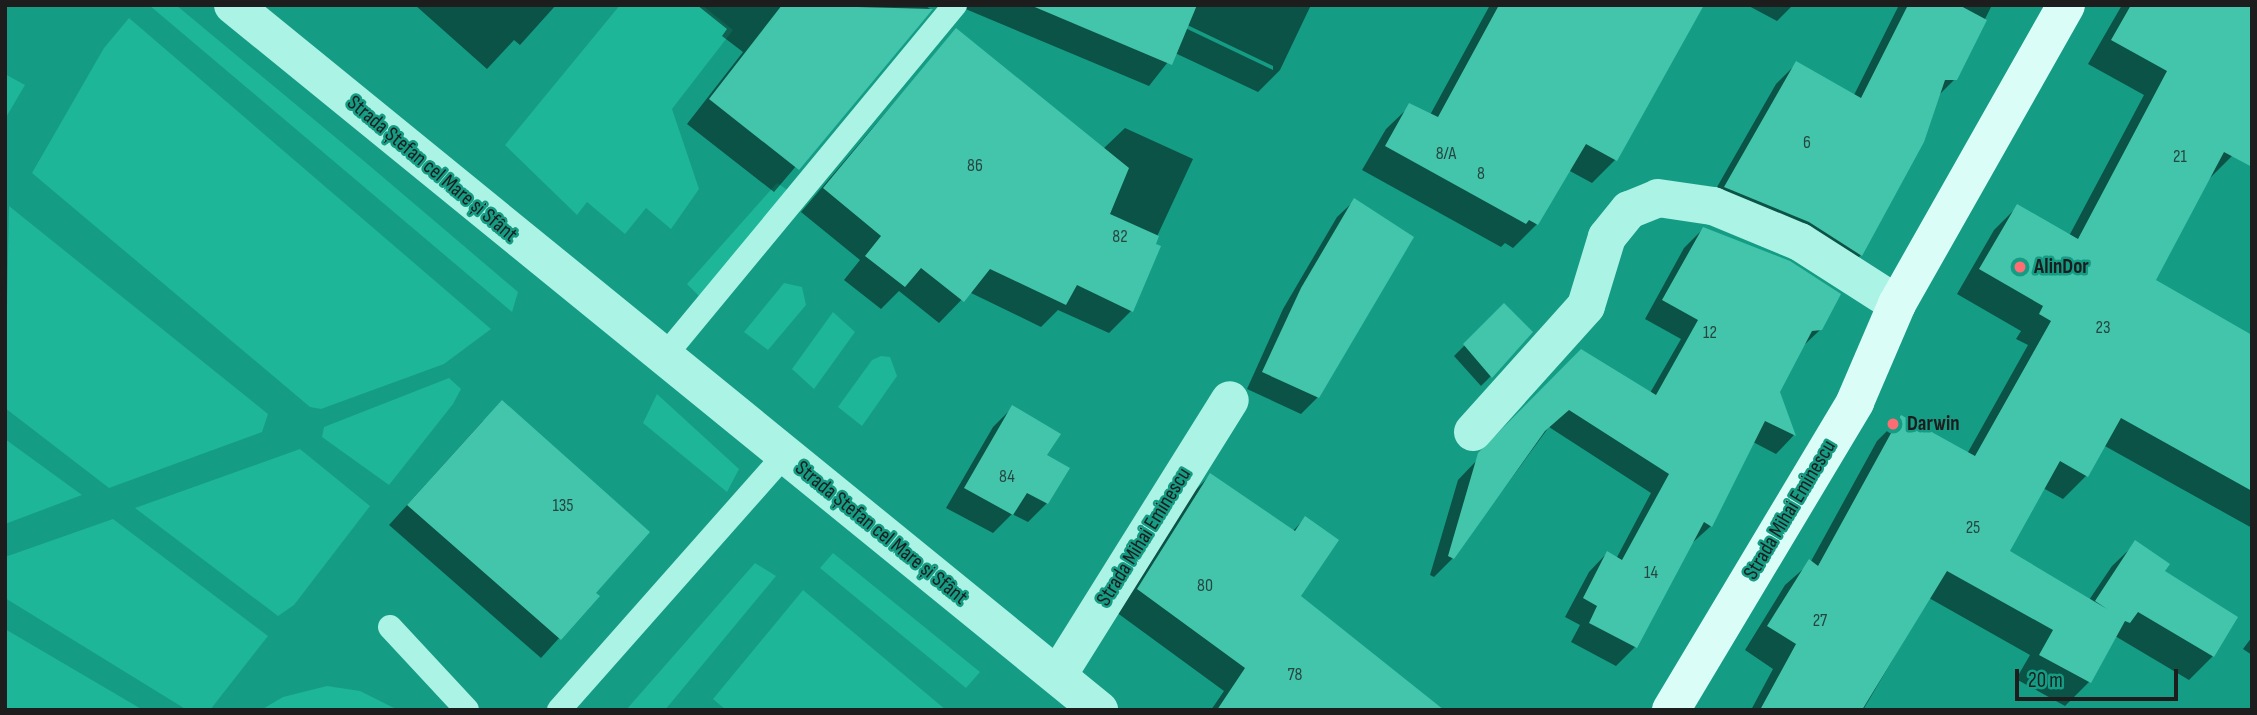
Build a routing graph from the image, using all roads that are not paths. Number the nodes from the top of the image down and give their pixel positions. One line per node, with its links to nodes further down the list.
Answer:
1 (233, 5): 5 (street, Strada Ștefan cel Mare și Sfânt)
2 (955, 5): 5 (lane)
3 (2066, 5): 4 (main road, Strada Mihai Eminescu)
4 (1897, 304): 7 (street); 14 (main road, Strada Mihai Eminescu)
5 (662, 359): 8 (street, Strada Ștefan cel Mare și Sfânt)
6 (1230, 400): 10 (street, Strada Mihai Eminescu)
7 (1473, 432)
8 (784, 456): 10 (street, Strada Ștefan cel Mare și Sfânt); 12 (lane)
9 (390, 627): 11 (lane)
10 (1058, 675): 13 (street, Strada Ștefan cel Mare și Sfânt)
11 (467, 710)
12 (559, 710)
13 (1098, 710)
14 (1671, 710)

